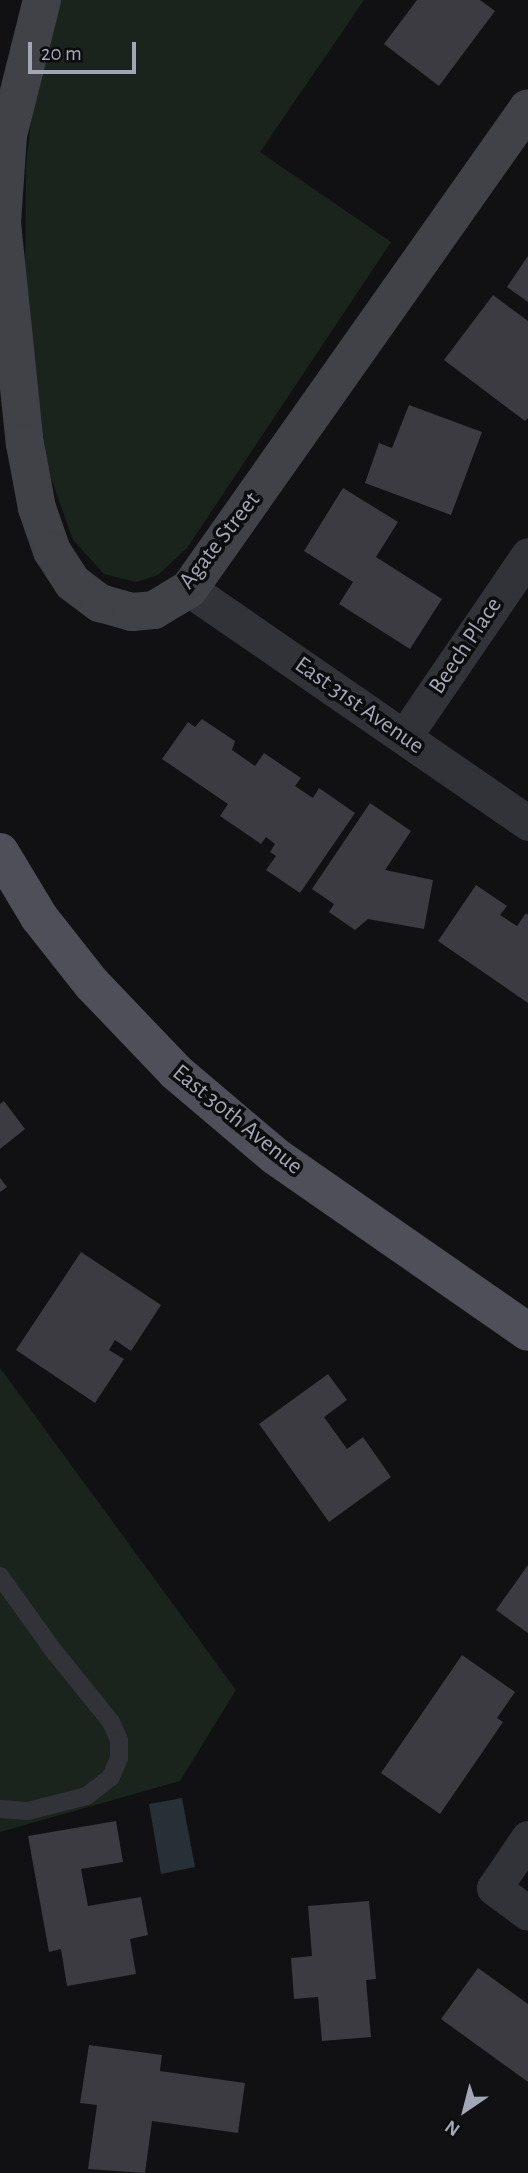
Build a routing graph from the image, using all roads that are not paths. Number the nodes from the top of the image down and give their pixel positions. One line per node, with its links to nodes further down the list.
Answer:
1 (42, 0): 4 (street, Agate Street)
2 (528, 108): 4 (street, Agate Street)
3 (528, 555): 5 (street, Beech Place)
4 (189, 589): 5 (street, East 31st Avenue)
5 (404, 737): 6 (street, East 31st Avenue)
6 (528, 823)
7 (0, 852): 8 (main road, East 30th Avenue)
8 (528, 1332)
9 (0, 1576): 10 (lane)
10 (0, 1810)
11 (528, 1838): 12 (street)
12 (528, 1913)

